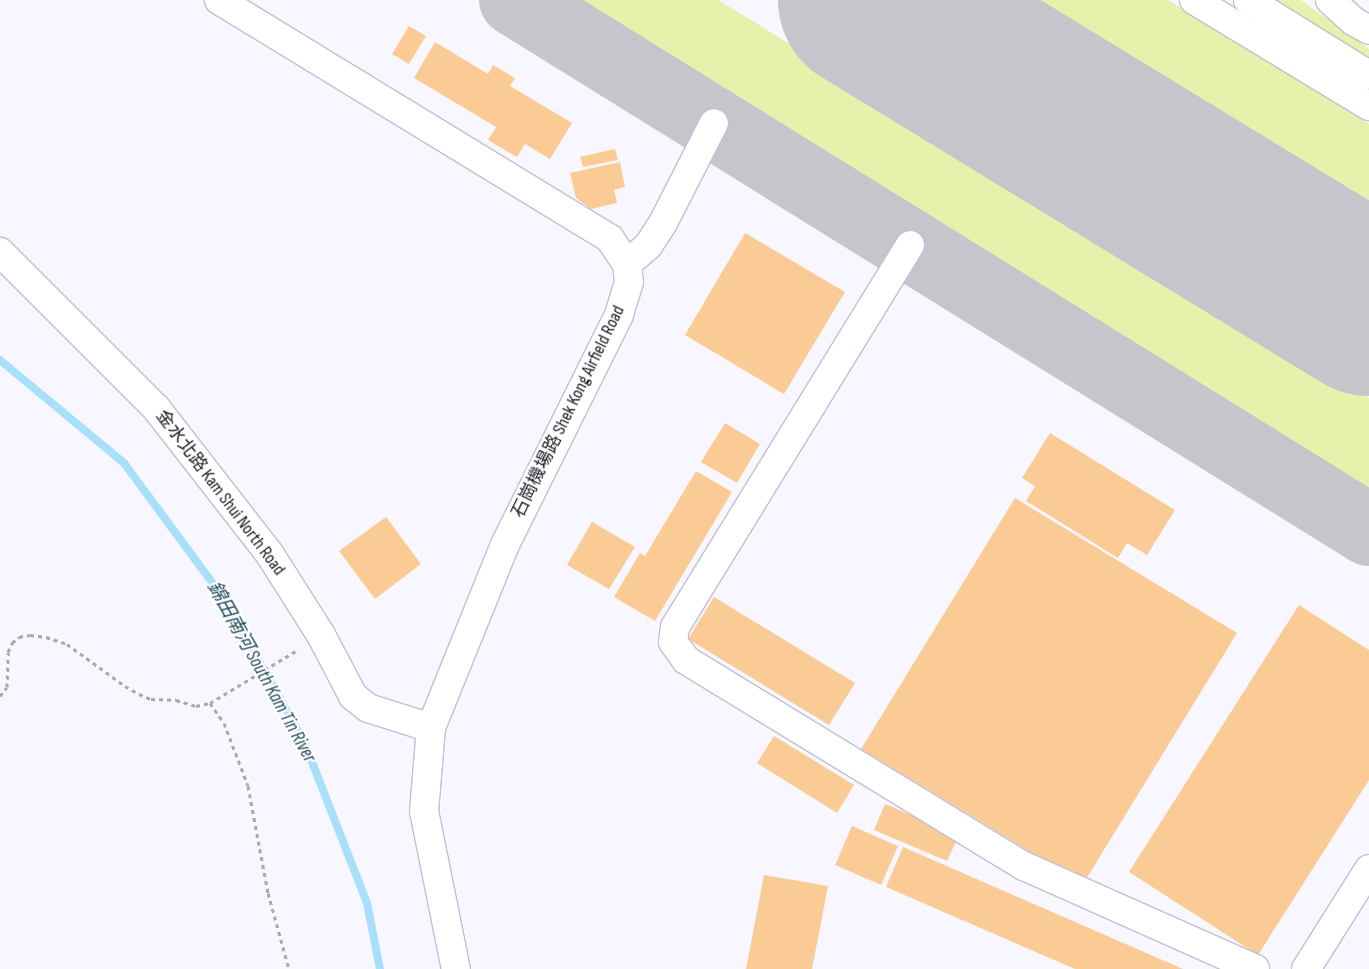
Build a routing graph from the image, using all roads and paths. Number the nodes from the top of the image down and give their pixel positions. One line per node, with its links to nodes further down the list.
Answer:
1 (219, 0): 11 (street)
2 (1194, 0): 7 (street)
3 (1248, 0): 6 (street)
4 (1330, 0): 5 (street)
5 (1369, 30)
6 (1369, 75)
7 (1369, 106)
8 (714, 123): 11 (street)
9 (910, 246): 19 (street)
10 (0, 252): 12 (street, 金水北路 Kam Shui North Road)
11 (627, 264): 15 (street, 石崗機場路 Shek Kong Airfield Road)
12 (321, 635): 14 (path); 15 (street, 金水北路 Kam Shui North Road)
13 (0, 696): 14 (path)
14 (210, 704): 17 (path)
15 (431, 728): 18 (street, 石崗機場路 Shek Kong Airfield Road)
16 (1369, 869): 20 (street)
17 (289, 969)
18 (456, 969)
19 (1255, 969)
20 (1306, 969)

